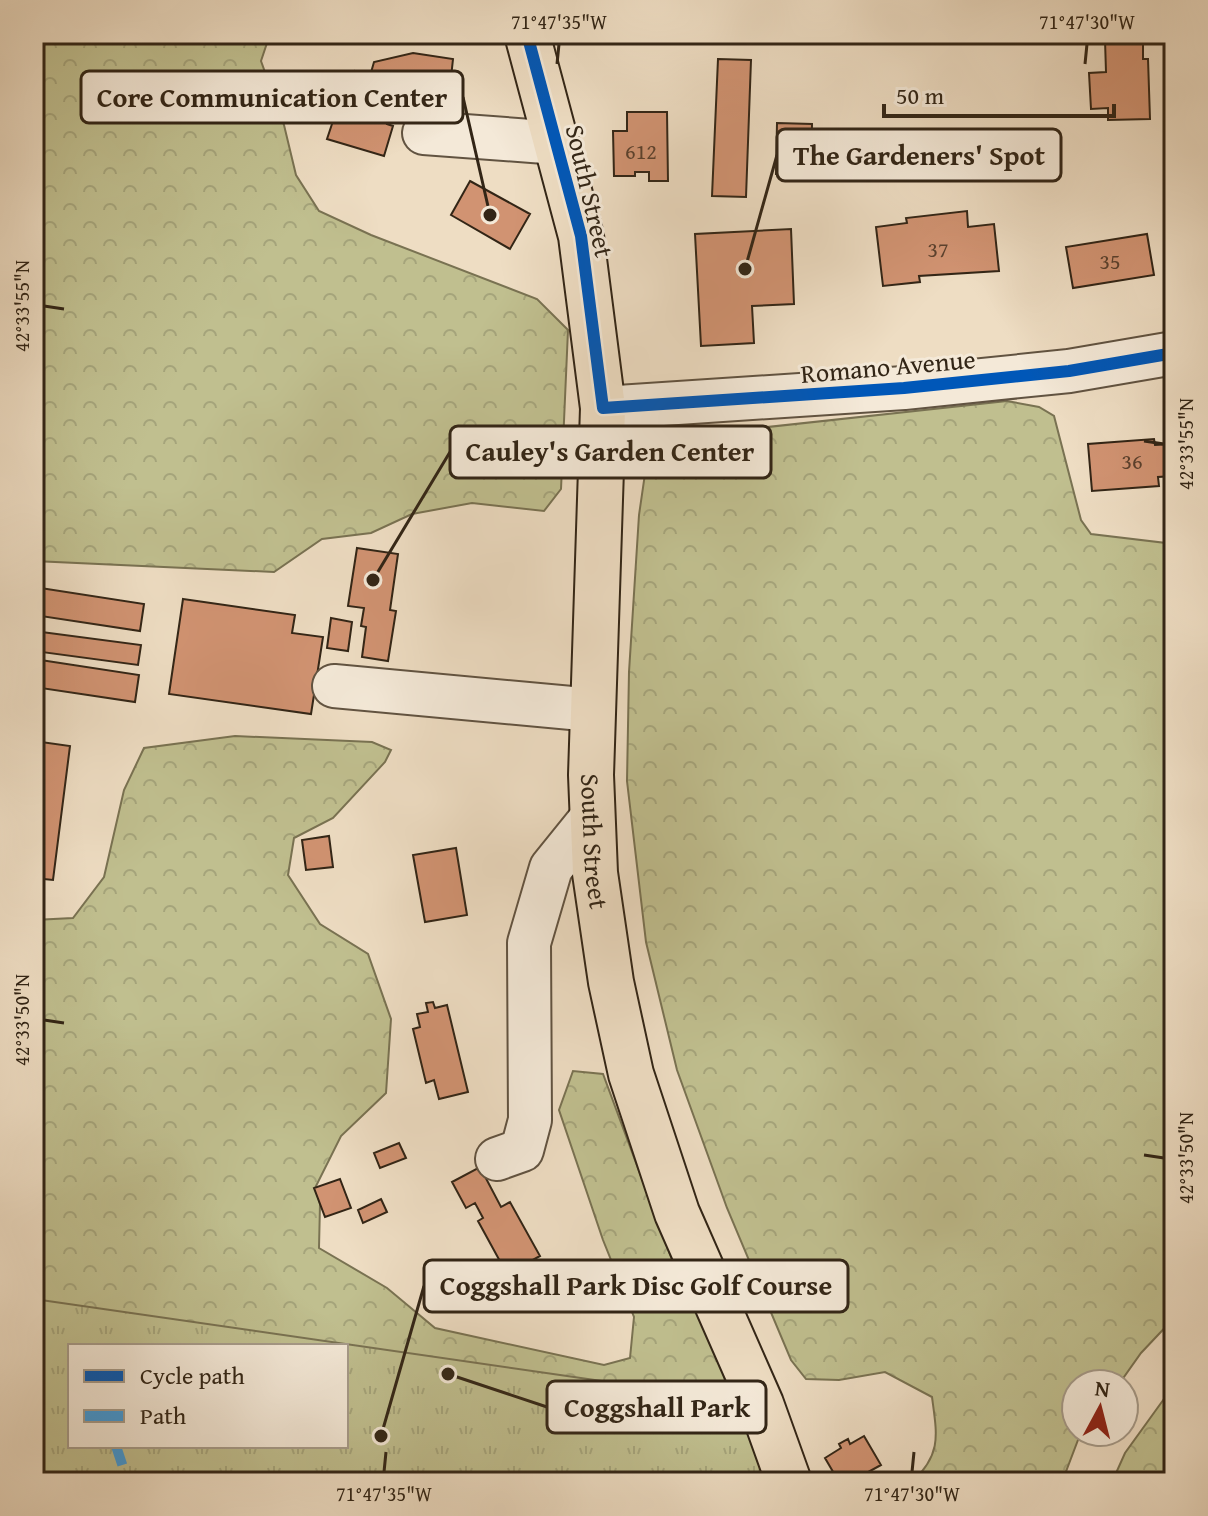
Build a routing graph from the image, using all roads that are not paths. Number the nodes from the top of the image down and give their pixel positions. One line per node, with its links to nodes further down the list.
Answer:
1 (527, 34): 3 (main road, South Street)
2 (424, 133): 3 (street)
3 (558, 143): 5 (main road, South Street)
4 (1174, 353): 5 (street, Romano Avenue)
5 (603, 408): 7 (main road, South Street)
6 (334, 686): 7 (street)
7 (593, 710): 8 (main road, South Street)
8 (593, 816): 9 (street); 10 (main road, South Street)
9 (497, 1159)
10 (789, 1482)

